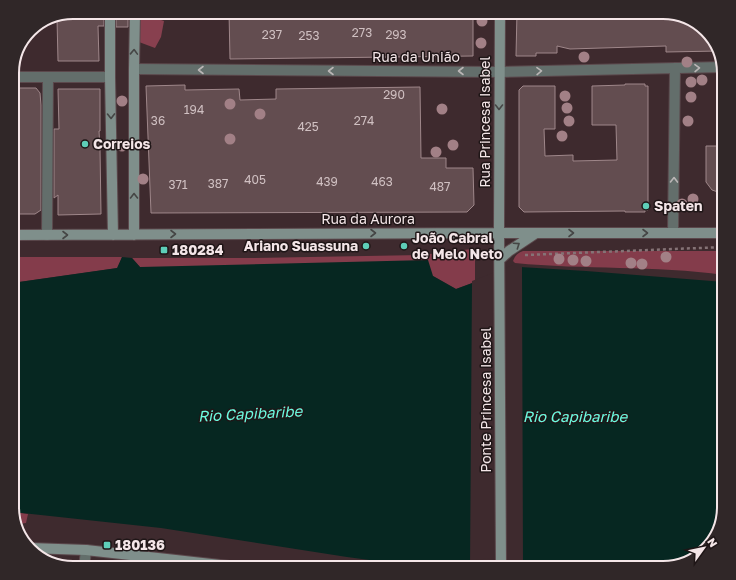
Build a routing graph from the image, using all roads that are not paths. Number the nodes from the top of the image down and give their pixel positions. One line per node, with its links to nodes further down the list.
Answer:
1 (110, 19): 10 (main road)
2 (135, 19): 6 (main road, one-way to 2)
3 (500, 19): 7 (main road, Rua Princesa Isabel)
4 (717, 67): 5 (street, Rua da União, one-way to 4)
5 (675, 68): 7 (street, Rua da União, one-way to 5); 13 (street, one-way to 5)
6 (134, 69): 7 (street, Rua da União, one-way to 6); 18 (main road, one-way to 6)
7 (500, 72): 11 (main road, Rua Princesa Isabel, one-way to 11)
8 (19, 77): 9 (street)
9 (48, 77): 10 (street); 16 (street)
10 (110, 77): 17 (main road, one-way to 17)
11 (499, 233): 12 (main road, Rua da Aurora); 18 (main road, Rua da Aurora, one-way to 11); 19 (main road, Ponte Princesa Isabel)
12 (536, 233): 13 (main road, Rua da Aurora, one-way to 13); 19 (main road, one-way to 12)
13 (673, 233): 14 (main road, Rua da Aurora)
14 (717, 233)
15 (19, 235): 16 (main road, Rua da Aurora)
16 (47, 235): 17 (main road, Rua da Aurora, one-way to 17)
17 (113, 235): 18 (main road, Rua da Aurora)
18 (134, 235)
19 (499, 266): 24 (main road, Ponte Princesa Isabel)
20 (37, 548): 21 (main road)
21 (86, 550): 22 (street); 23 (main road)
22 (85, 561)
23 (184, 561)
24 (501, 561)

